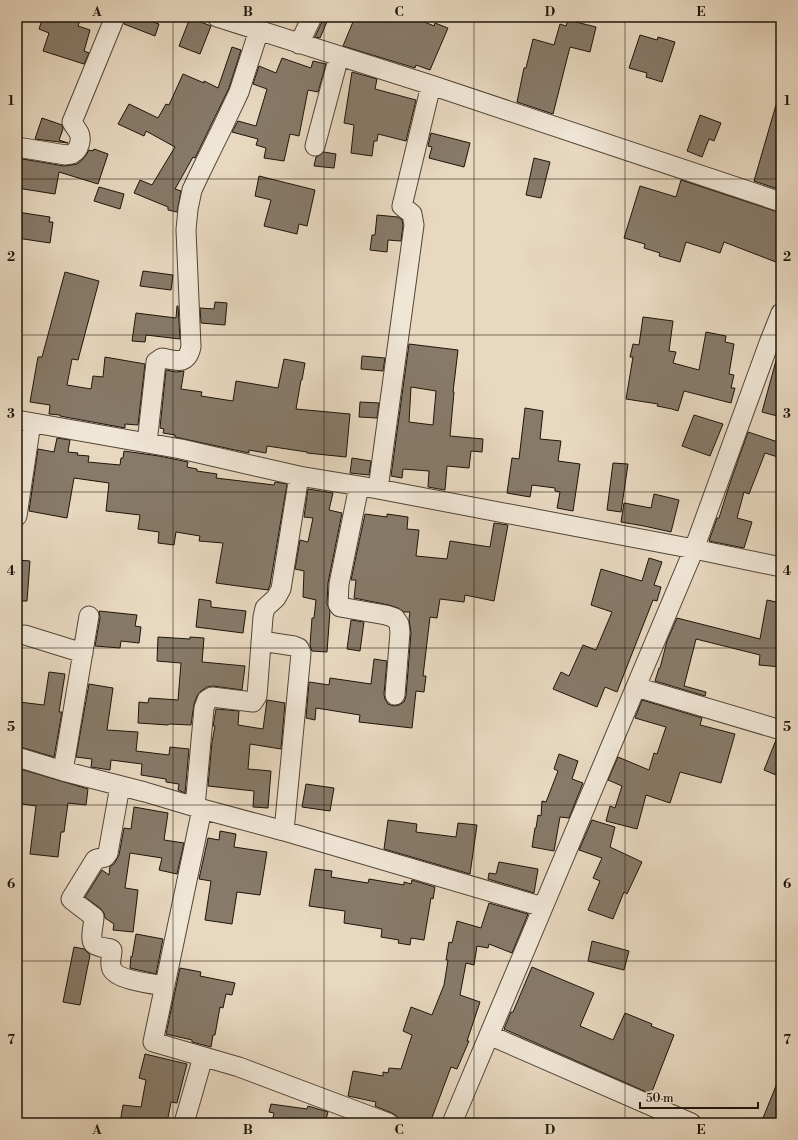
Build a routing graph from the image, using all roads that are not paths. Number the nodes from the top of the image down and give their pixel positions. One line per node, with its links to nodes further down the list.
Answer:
1 (115, 17): 9 (street)
2 (216, 17): 4 (street)
3 (312, 17): 5 (street)
4 (259, 30): 5 (street); 14 (street)
5 (299, 44): 6 (street)
6 (338, 56): 7 (street); 8 (street)
7 (430, 85): 10 (street); 17 (street)
8 (316, 146)
9 (17, 147)
10 (781, 202)
11 (781, 313): 12 (street)
12 (775, 344): 19 (street)
13 (24, 422): 14 (street); 18 (street)
14 (148, 443): 15 (street)
15 (299, 476): 16 (street); 23 (street)
16 (358, 486): 17 (street); 26 (street)
17 (378, 489): 19 (street)
18 (17, 516)
19 (694, 550): 20 (street); 25 (street)
20 (781, 568)
21 (89, 616): 24 (street)
22 (25, 635): 24 (street)
23 (261, 641): 31 (street); 32 (street)
24 (83, 653): 29 (street)
25 (636, 687): 27 (street); 33 (street)
26 (395, 695)
27 (781, 730)
28 (17, 757): 29 (street)
29 (63, 771): 30 (street)
30 (120, 786): 31 (street); 34 (street)
31 (198, 808): 32 (street); 34 (street)
32 (284, 831): 33 (street)
33 (543, 907): 35 (street)
34 (165, 986): 36 (street)
35 (489, 1035): 39 (street); 40 (street)
36 (203, 1056): 37 (street); 38 (street)
37 (184, 1123)
38 (388, 1123)
39 (452, 1123)
40 (691, 1123)

